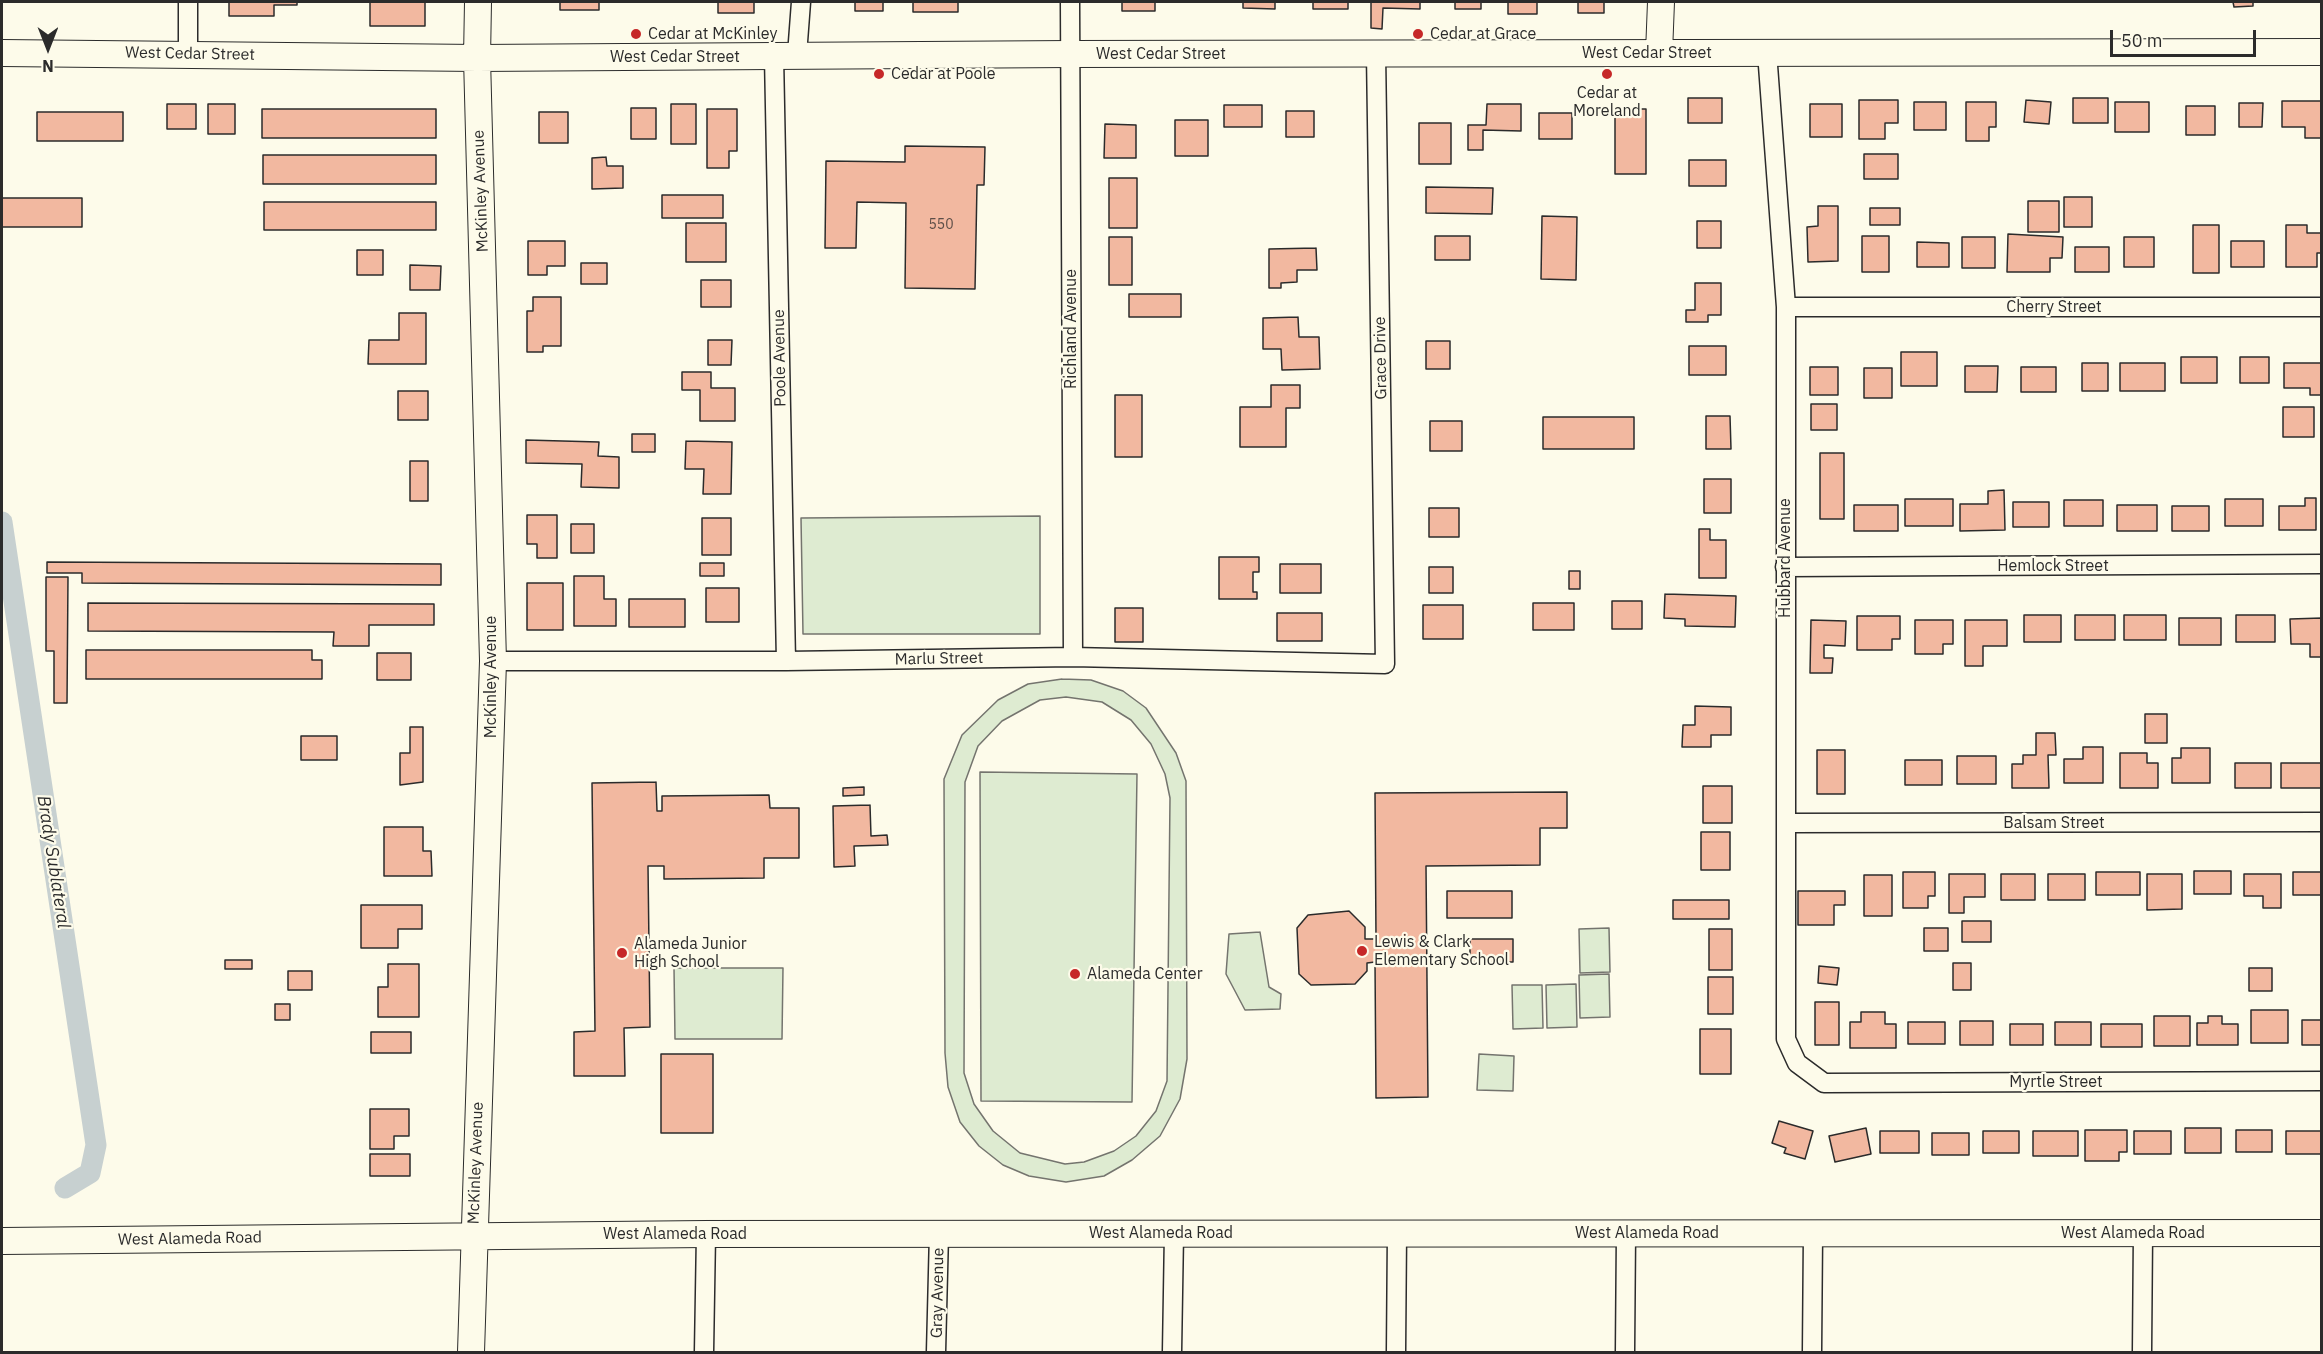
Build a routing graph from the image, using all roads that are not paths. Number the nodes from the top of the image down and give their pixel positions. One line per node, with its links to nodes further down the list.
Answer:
1 (188, 2): 11 (street)
2 (478, 2): 14 (street, McKinley Avenue)
3 (801, 2): 13 (street, Poole Avenue)
4 (1070, 2): 12 (street, Richland Avenue)
5 (1661, 2): 10 (street)
6 (1767, 52): 7 (street, West Cedar Street); 10 (street, West Cedar Street); 15 (street, Hubbard Avenue)
7 (2322, 52)
8 (2, 53): 11 (street, West Cedar Street)
9 (1376, 53): 10 (street, West Cedar Street); 12 (street, West Cedar Street); 22 (street, Grace Drive)
10 (1659, 53)
11 (188, 54): 14 (street, West Cedar Street)
12 (1070, 54): 13 (street, West Cedar Street); 19 (street, Richland Avenue)
13 (786, 56): 14 (street, West Cedar Street); 21 (street, Poole Avenue)
14 (477, 58): 20 (street, McKinley Avenue)
15 (1786, 307): 16 (street, Cherry Street); 18 (street, Hubbard Avenue)
16 (2322, 307)
17 (2322, 564): 18 (street, Hemlock Street)
18 (1785, 567): 24 (street, Hubbard Avenue)
19 (1073, 657): 21 (street, Marlu Street); 22 (street, Marlu Street)
20 (493, 661): 21 (street, Marlu Street); 35 (street, McKinley Avenue)
21 (786, 661)
22 (1385, 664)
23 (2322, 822): 24 (street, Balsam Street)
24 (1786, 823): 25 (street, Hubbard Avenue)
25 (1797, 1064): 26 (street, Myrtle Street)
26 (2322, 1081)
27 (1397, 1232): 29 (street, West Alameda Road); 30 (street, West Alameda Road); 41 (street)
28 (939, 1233): 29 (street, West Alameda Road); 33 (street, West Alameda Road); 39 (street, Gray Avenue)
29 (1174, 1233): 40 (street)
30 (1626, 1233): 34 (street, West Alameda Road); 42 (street)
31 (2143, 1233): 32 (street, West Alameda Road); 34 (street, West Alameda Road); 44 (street)
32 (2322, 1233)
33 (706, 1234): 35 (street, West Alameda Road); 38 (street)
34 (1813, 1234): 43 (street)
35 (474, 1235): 36 (street, West Alameda Road); 37 (street, McKinley Avenue)
36 (2, 1241)
37 (471, 1353)
38 (704, 1353)
39 (936, 1353)
40 (1172, 1353)
41 (1396, 1353)
42 (1625, 1353)
43 (1812, 1353)
44 (2142, 1353)

